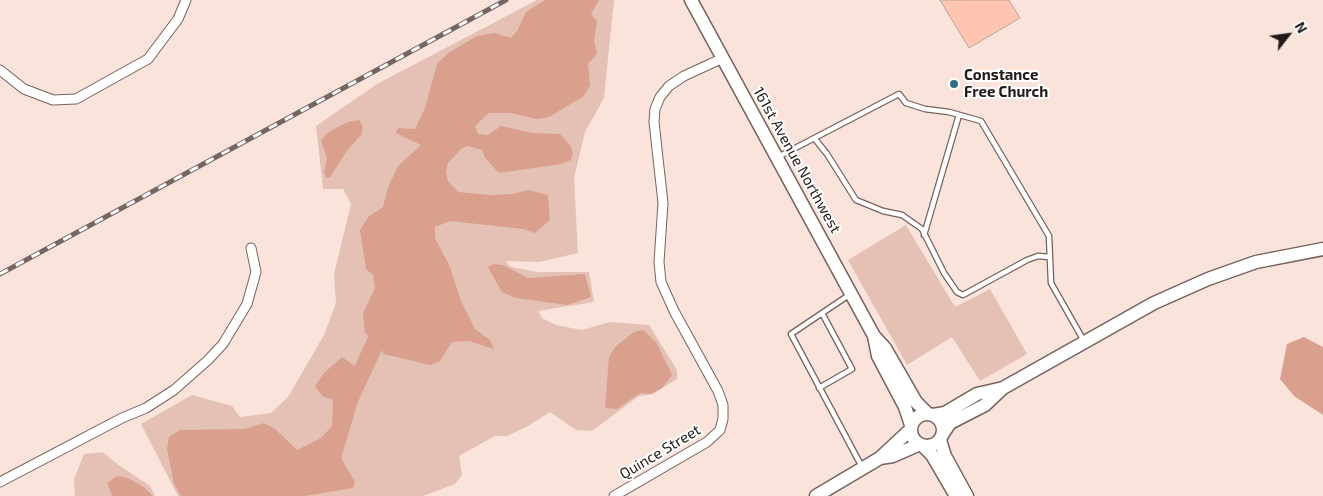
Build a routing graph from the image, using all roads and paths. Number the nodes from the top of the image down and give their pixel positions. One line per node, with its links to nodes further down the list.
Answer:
1 (186, 0): 4 (street)
2 (691, 0): 3 (main road, 161st Avenue Northwest)
3 (723, 58): 7 (main road, 161st Avenue Northwest); 25 (street, Quince Street)
4 (0, 70)
5 (959, 115): 6 (lane); 8 (lane); 11 (lane)
6 (815, 139): 7 (lane); 8 (lane)
7 (776, 158): 12 (main road, 161st Avenue Northwest)
8 (924, 235): 11 (lane)
9 (251, 248): 24 (street)
10 (1323, 249): 15 (main road)
11 (1049, 256): 15 (lane)
12 (850, 294): 13 (lane); 14 (main road, 161st Avenue Northwest)
13 (822, 313): 16 (lane); 16 (lane)
14 (874, 336): 18 (main road, 161st Avenue Northwest); 19 (main road, 161st Avenue Northwest)
15 (1084, 341): 17 (main road)
16 (819, 388): 23 (lane)
17 (1003, 388): 18 (main road); 20 (main road)
18 (931, 415): 19 (main road); 20 (main road)
19 (911, 427): 21 (main road); 22 (main road)
20 (941, 438): 21 (main road); 28 (main road)
21 (921, 446): 22 (main road); 27 (main road)
22 (880, 458): 23 (main road)
23 (863, 469): 26 (main road)
24 (0, 482)
25 (614, 496)
26 (816, 496)
27 (956, 496)
28 (967, 496)

